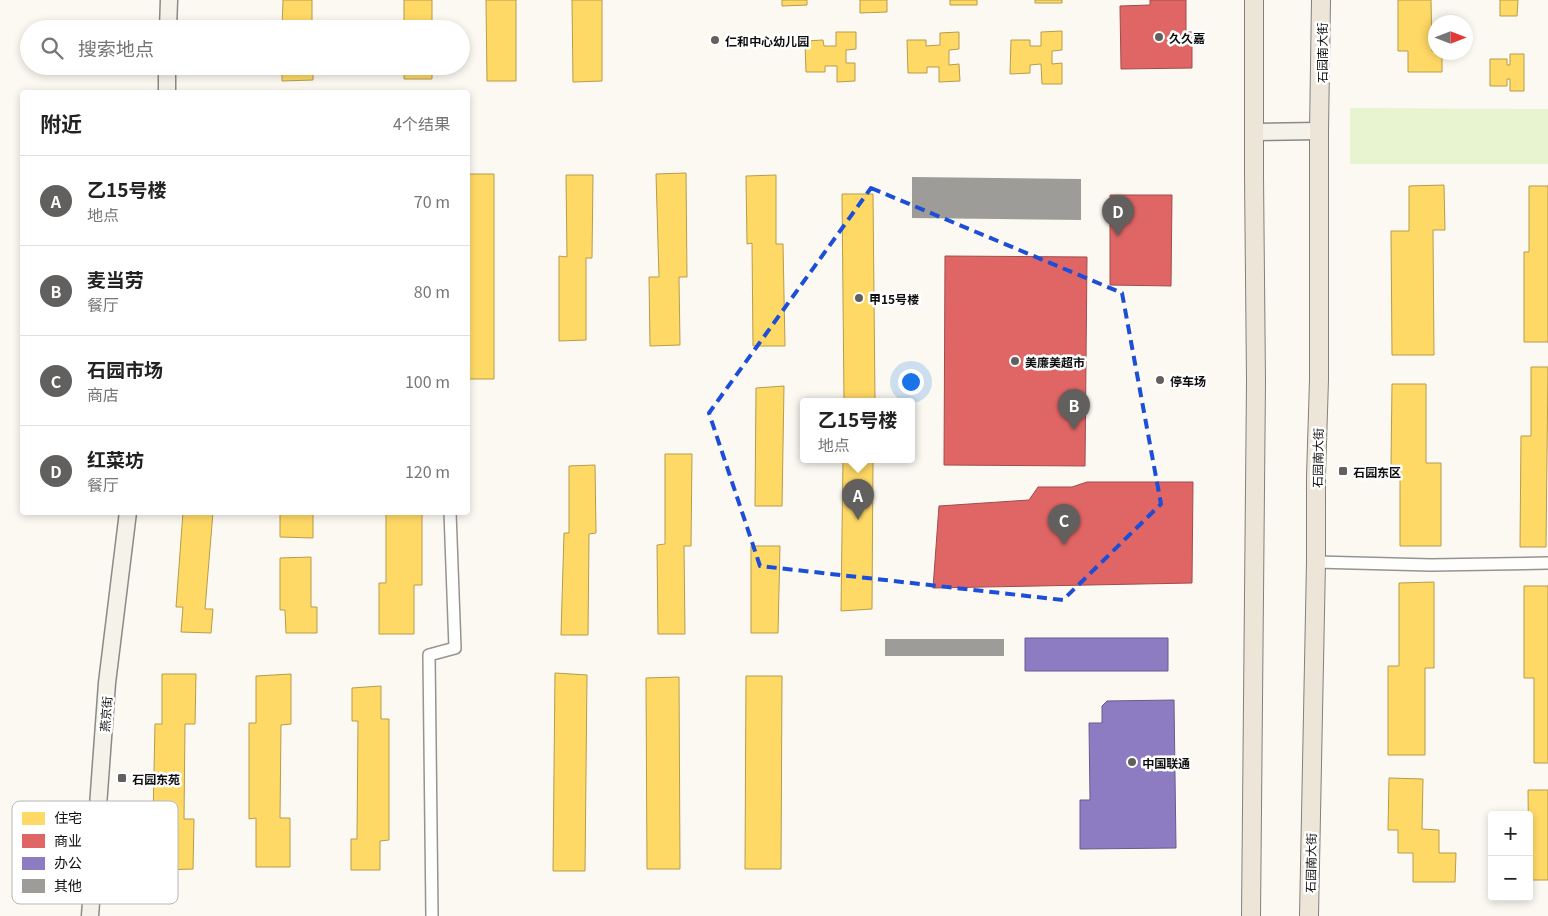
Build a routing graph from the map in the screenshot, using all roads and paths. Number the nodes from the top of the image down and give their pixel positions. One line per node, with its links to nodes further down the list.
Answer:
1 (168, 0): 4 (main road)
2 (1254, 0): 8 (main road)
3 (1321, 0): 7 (main road, 石园南大街)
4 (168, 20)
5 (168, 75): 6 (main road)
6 (167, 90)
7 (1319, 131): 8 (main road); 11 (main road, 石园南大街)
8 (1254, 132): 15 (main road)
9 (128, 515): 13 (main road, 燕京街)
10 (450, 515): 14 (street)
11 (1316, 562): 12 (street); 16 (main road, 石园南大街)
12 (1548, 563)
13 (98, 801)
14 (432, 916)
15 (1251, 916)
16 (1309, 916)

